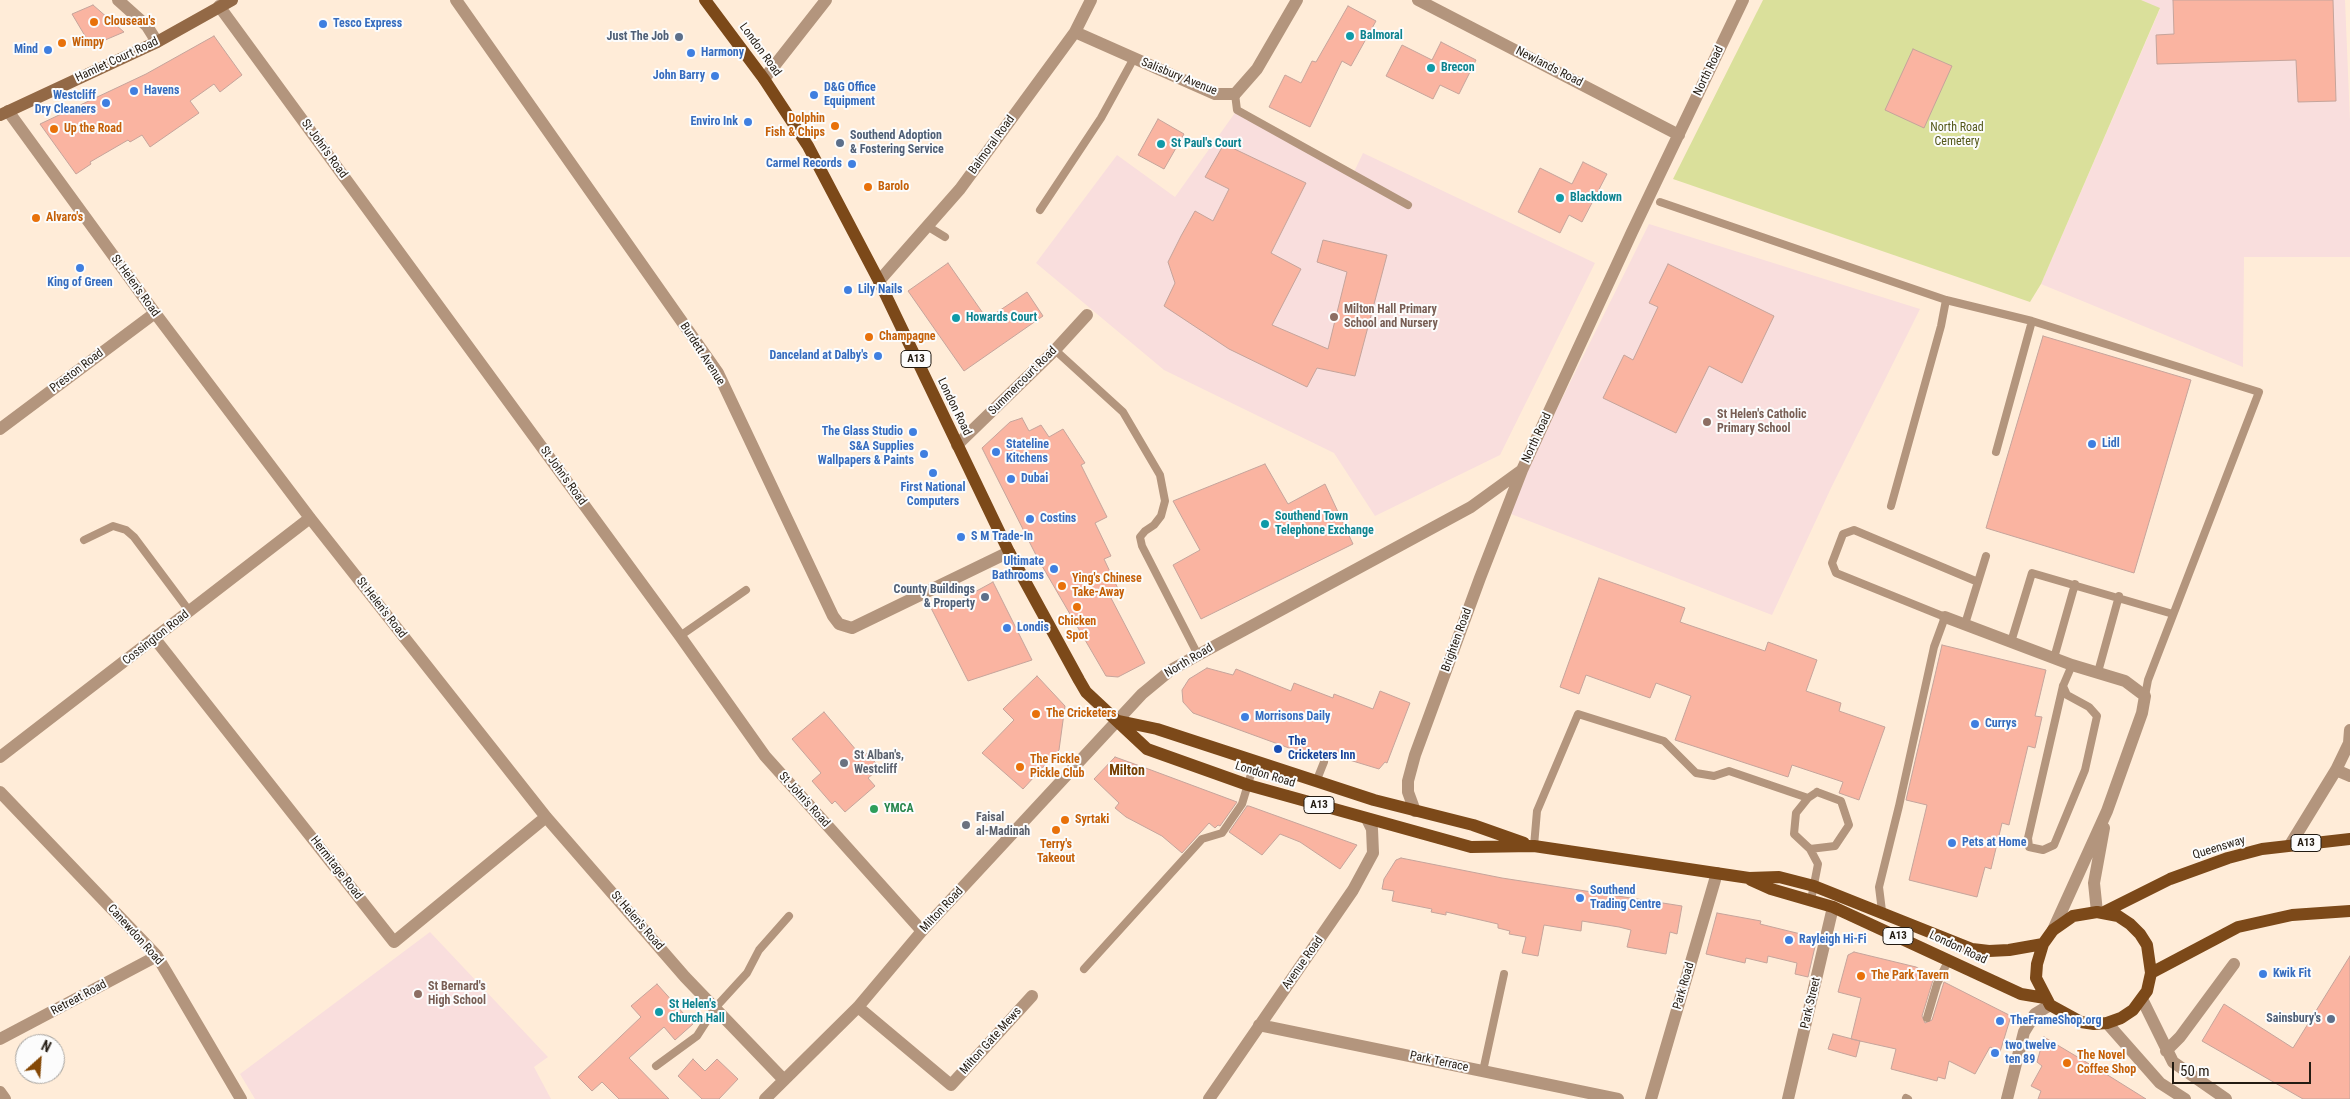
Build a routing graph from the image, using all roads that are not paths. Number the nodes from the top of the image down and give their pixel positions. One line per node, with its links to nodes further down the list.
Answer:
1 (118, 0): 12 (street)
2 (232, 0): 10 (street, Hamlet Court Road)
3 (456, 0): 36 (street, Burdett Avenue)
4 (705, 0): 14 (main road, London Road / A13)
5 (826, 0): 14 (street)
6 (1091, 0): 11 (street, Balmoral Road)
7 (1297, 0): 15 (street, Salisbury Avenue)
8 (1418, 0): 17 (street, Newlands Road)
9 (1743, 0): 17 (street, North Road)
10 (219, 6): 12 (street, Hamlet Court Road); 46 (street, St John's Road)
11 (1075, 32): 13 (street, Salisbury Avenue); 21 (street, Balmoral Road)
12 (156, 42): 16 (street, Hamlet Court Road)
13 (1134, 58): 15 (street, Salisbury Avenue); 20 (lane)
14 (764, 79): 23 (main road, London Road / A13)
15 (1235, 94): 19 (lane)
16 (4, 113): 25 (street, St Helen's Road)
17 (1679, 135): 32 (street, North Road)
18 (1660, 202): 24 (lane)
19 (1408, 205)
20 (1040, 210)
21 (927, 226): 22 (lane); 23 (street, Balmoral Road)
22 (945, 237)
23 (879, 281): 30 (main road, London Road / A13)
24 (1946, 300): 27 (lane); 33 (lane)
25 (155, 313): 29 (street, Preston Road); 34 (street, St Helen's Road)
26 (1087, 314): 28 (street, Summercourt Road)
27 (2032, 321): 31 (lane); 43 (lane)
28 (1055, 350): 30 (street, Summercourt Road); 49 (lane)
29 (0, 429)
30 (957, 445): 36 (main road, London Road / A13)
31 (1996, 452)
32 (1522, 470): 49 (street, North Road); 66 (street, Brighten Road)
33 (1891, 506)
34 (310, 518): 42 (street, Cossington Road); 68 (street, St Helen's Road)
35 (84, 540): 42 (lane)
36 (1009, 552): 55 (main road, London Road / A13)
37 (1986, 556): 38 (lane)
38 (1978, 582): 44 (lane); 45 (lane)
39 (2075, 584): 41 (lane); 48 (lane); 50 (lane)
40 (746, 590): 46 (lane)
41 (2119, 596): 43 (lane); 52 (lane)
42 (190, 612): 47 (street, Cossington Road)
43 (2173, 614): 54 (lane)
44 (1945, 617): 45 (street); 80 (lane)
45 (1965, 624): 48 (street)
46 (680, 636): 84 (street, St John's Road)
47 (155, 639): 57 (street, Cossington Road); 68 (street, Hermitage Road)
48 (2011, 642): 50 (street)
49 (1198, 655): 55 (street, North Road)
50 (2054, 658): 51 (street)
51 (2072, 665): 52 (street); 53 (lane)
52 (2098, 672): 54 (street)
53 (2063, 686): 53 (lane)
54 (2145, 696): 67 (street)
55 (1119, 721): 58 (main road, London Road / A13); 63 (main road, London Road / A13); 84 (street, Milton Road)
56 (2350, 730): 60 (street)
57 (0, 757)
58 (1255, 761): 62 (main road, London Road / A13); 63 (lane)
59 (1324, 762): 62 (lane)
60 (2336, 770): 61 (street); 71 (street)
61 (2350, 776)
62 (1316, 782): 66 (main road, London Road / A13)
63 (1248, 785): 69 (main road, London Road / A13); 89 (lane)
64 (0, 792): 86 (street, Canewdon Road)
65 (1808, 798): 72 (lane); 73 (lane); 73 (lane)
66 (1415, 811): 72 (main road, London Road / A13)
67 (2107, 811): 81 (street); 83 (street)
68 (546, 817): 95 (street, St Helen's Road)
69 (1367, 819): 72 (main road, London Road / A13); 99 (street, Avenue Road)
70 (2350, 839): 71 (main road, Queensway / A13)
71 (2290, 845): 81 (main road, Queensway / A13)
72 (1534, 846): 74 (main road, London Road / A13)
73 (1810, 849): 76 (lane)
74 (1717, 873): 75 (main road, London Road / A13); 111 (street, Park Road)
75 (1749, 878): 76 (main road, London Road / A13); 77 (main road, London Road / A13)
76 (1814, 886): 77 (lane); 80 (main road, London Road / A13)
77 (1811, 900): 78 (main road, London Road / A13)
78 (1833, 907): 87 (main road, London Road / A13); 112 (street, Park Street)
79 (2350, 911): 90 (main road)
80 (1882, 912): 85 (main road, London Road / A13)
81 (2101, 912): 83 (main road, Queensway); 90 (main road)
82 (789, 916): 95 (lane)
83 (2053, 930): 85 (main road, Queensway)
84 (922, 932): 96 (street, Milton Road)
85 (2043, 944): 94 (main road, Queensway)
86 (158, 956): 100 (street, Retreat Road); 107 (street, Canewdon Road)
87 (1949, 959): 94 (main road, London Road / A13); 97 (lane)
88 (2234, 964): 101 (street)
89 (1084, 969)
90 (2151, 973): 93 (main road)
91 (1504, 974): 103 (lane)
92 (1032, 996): 96 (street, Milton Gate Mews)
93 (2142, 999): 98 (main road); 101 (street)
94 (2047, 1002): 98 (main road); 113 (street)
95 (715, 1008): 102 (lane); 104 (street, St Helen's Road)
96 (858, 1008): 104 (street, Milton Road)
97 (1927, 1018)
98 (2107, 1023): 114 (street)
99 (1259, 1026): 103 (street, Park Terrace); 109 (street, Avenue Road)
100 (0, 1039)
101 (2166, 1051): 115 (street)
102 (656, 1066)
103 (1483, 1071): 110 (street, Park Terrace)
104 (784, 1080): 108 (street, Milton Road)
105 (0, 1092): 106 (street)
106 (5, 1099)
107 (241, 1099)
108 (765, 1099)
109 (1209, 1099)
110 (1618, 1099)
111 (1650, 1099)
112 (1788, 1099)
113 (2007, 1099)
114 (2185, 1099)
115 (2226, 1099)

